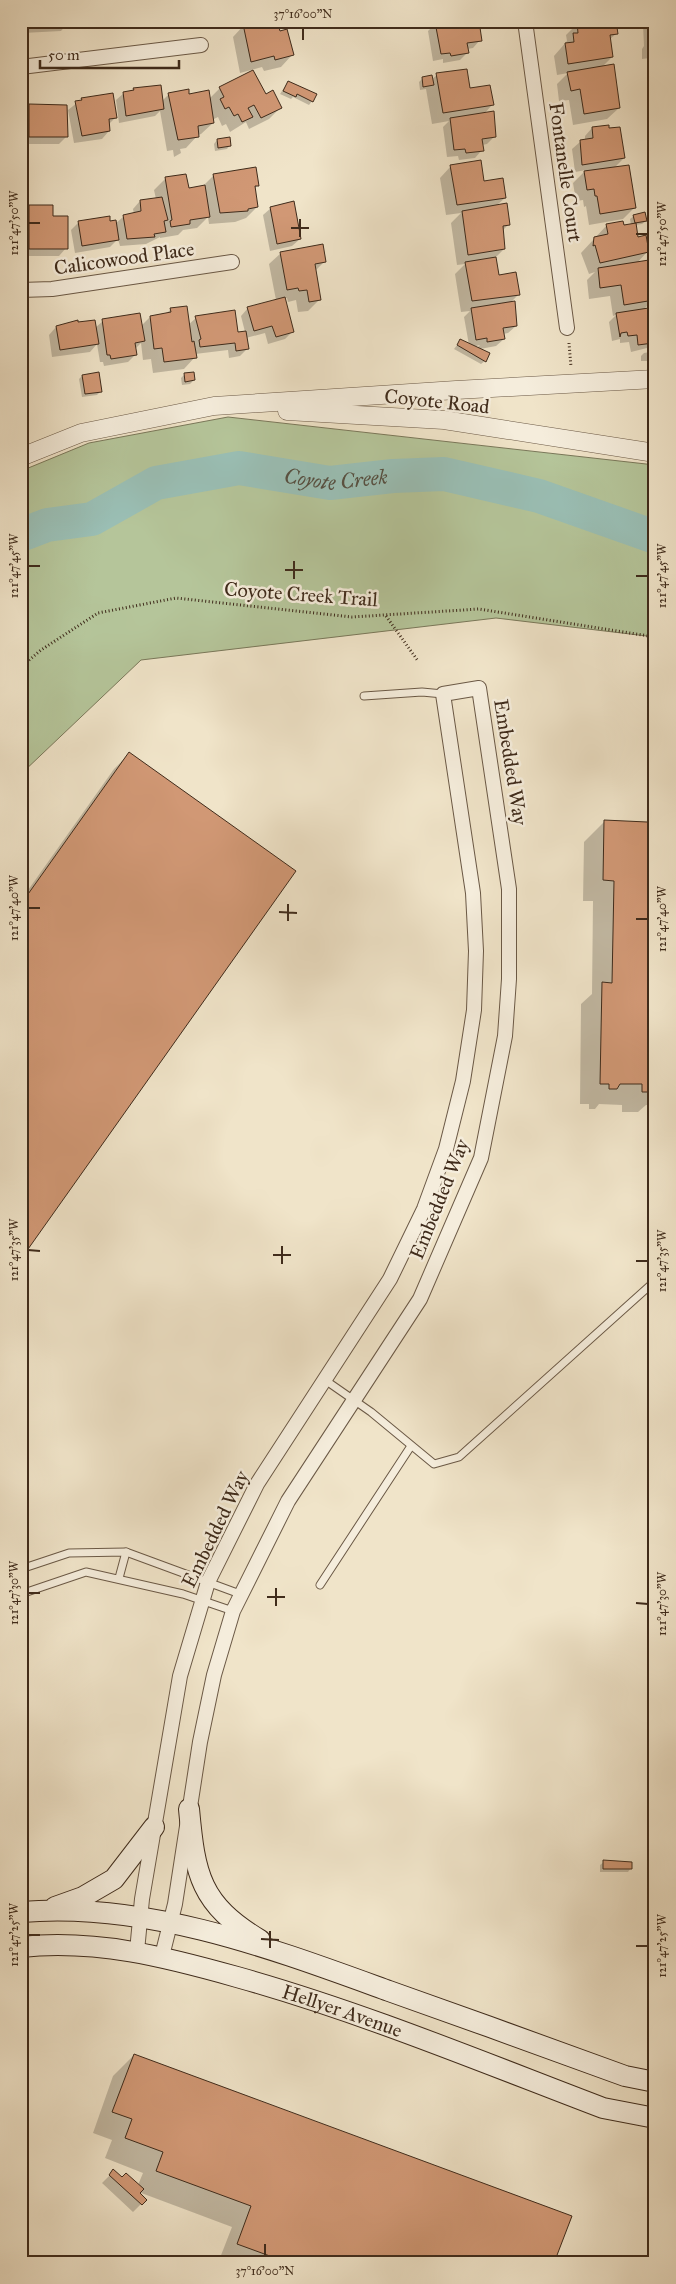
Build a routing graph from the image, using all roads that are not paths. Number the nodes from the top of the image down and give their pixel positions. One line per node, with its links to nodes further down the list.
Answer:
1 (525, 21): 6 (street, Fontanelle Court)
2 (201, 45): 3 (street)
3 (21, 67)
4 (232, 262): 5 (street, Calicowood Place)
5 (21, 290)
6 (567, 328)
7 (655, 379): 8 (street, Coyote Road)
8 (214, 406): 9 (street, Coyote Road); 10 (street, Coyote Road)
9 (655, 453)
10 (21, 457)
11 (443, 694): 12 (lane); 14 (street, Embedded Way); 15 (street, Embedded Way)
12 (364, 696)
13 (655, 1281): 16 (lane)
14 (325, 1380): 15 (lane); 20 (street, Embedded Way)
15 (354, 1399): 16 (lane); 23 (street, Embedded Way)
16 (412, 1446): 21 (lane)
17 (126, 1552): 18 (lane); 19 (lane); 20 (lane)
18 (21, 1569)
19 (120, 1578): 22 (lane); 24 (lane)
20 (208, 1582): 23 (lane); 24 (street, Embedded Way)
21 (320, 1585)
22 (21, 1594)
23 (240, 1594): 25 (street, Embedded Way)
24 (202, 1601): 25 (lane); 27 (street, Embedded Way)
25 (233, 1611): 26 (street, Embedded Way)
26 (190, 1809): 31 (street, Embedded Way); 34 (main road)
27 (154, 1827): 28 (main road); 30 (street, Embedded Way)
28 (46, 1910): 29 (main road, Hellyer Avenue); 30 (main road, Hellyer Avenue)
29 (21, 1912)
30 (140, 1918): 31 (main road, Hellyer Avenue); 33 (street, Embedded Way)
31 (172, 1923): 34 (main road, Hellyer Avenue); 35 (street, Embedded Way)
32 (21, 1947): 33 (main road, Hellyer Avenue)
33 (137, 1951): 35 (main road, Hellyer Avenue)
34 (284, 1954): 36 (main road, Hellyer Avenue)
35 (162, 1956): 37 (main road, Hellyer Avenue)
36 (655, 2082)
37 (655, 2118)

